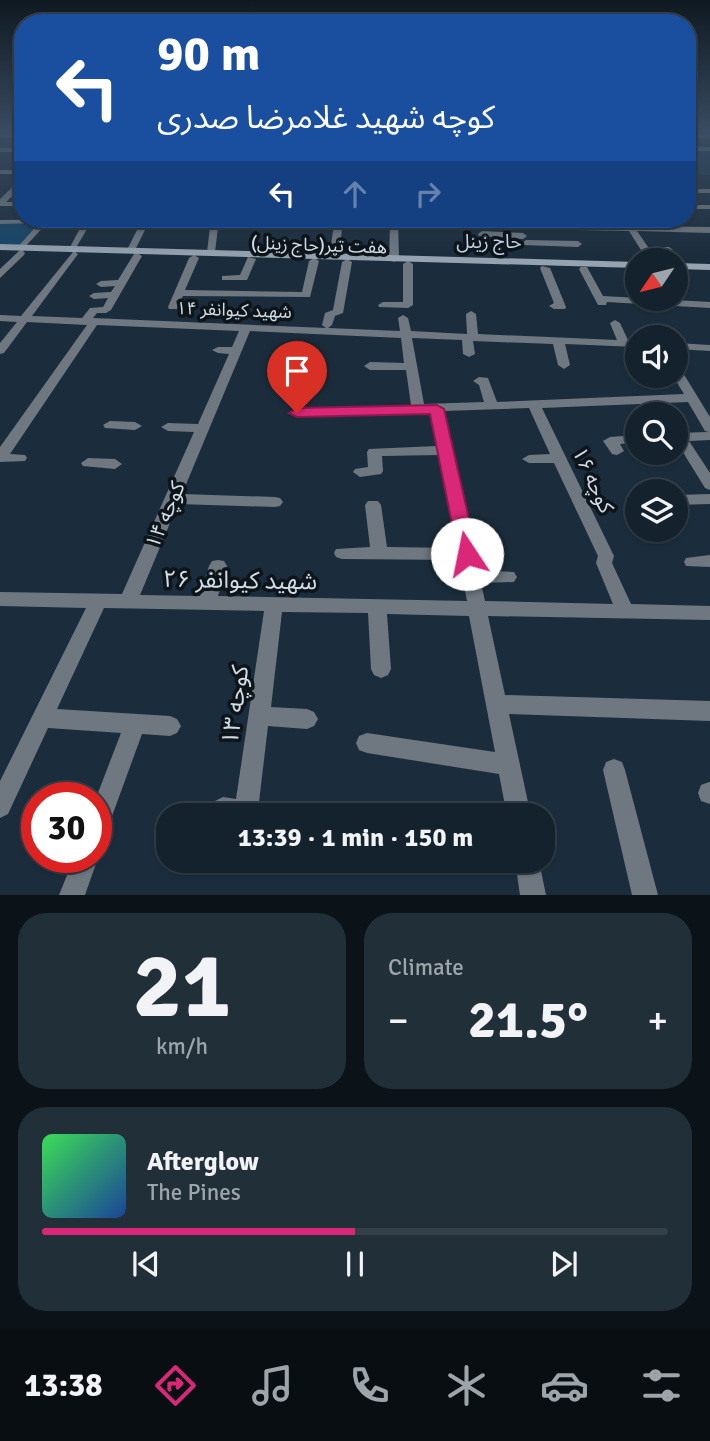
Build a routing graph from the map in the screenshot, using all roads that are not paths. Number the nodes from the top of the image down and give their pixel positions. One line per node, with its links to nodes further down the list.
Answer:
1 (696, 187): 4 (street)
2 (14, 190): 6 (street)
3 (696, 190): 4 (street)
4 (700, 190): 5 (street)
5 (710, 191)
6 (0, 203)
7 (706, 207): 8 (street)
8 (710, 216)
9 (40, 228): 24 (street)
10 (85, 228): 25 (street)
11 (142, 228): 27 (street)
12 (214, 228): 26 (street)
13 (338, 228): 28 (street)
14 (394, 228): 31 (street)
15 (631, 228): 16 (street); 17 (street); 20 (street)
16 (710, 230)
17 (521, 231): 18 (street); 21 (street); 34 (street)
18 (482, 234)
19 (624, 240): 20 (street)
20 (639, 240): 22 (street)
21 (578, 244)
22 (644, 248)
23 (0, 250): 24 (main road, هفت تیر(حاج زینل))
24 (21, 251): 25 (main road, هفت تیر(حاج زینل)); 46 (street)
25 (74, 252): 27 (main road, هفت تیر(حاج زینل)); 59 (street)
26 (211, 252): 27 (main road, هفت تیر(حاج زینل)); 28 (main road, هفت تیر(حاج زینل))
27 (134, 253): 29 (main road, هفت تیر(حاج زینل)); 42 (street)
28 (334, 257): 31 (main road, هفت تیر(حاج زینل))
29 (194, 258): 30 (main road, هفت تیر(حاج زینل)); 50 (street)
30 (251, 259): 32 (main road, هفت تیر(حاج زینل)); 47 (street)
31 (394, 259): 34 (main road, هفت تیر(حاج زینل))
32 (314, 261): 33 (main road, هفت تیر(حاج زینل)); 50 (street)
33 (347, 261): 35 (main road, هفت تیر(حاج زینل)); 62 (street)
34 (534, 262): 36 (main road, هفت تیر(حاج زینل))
35 (408, 264): 39 (main road, هفت تیر(حاج زینل)); 52 (street)
36 (625, 265)
37 (688, 267): 41 (main road)
38 (146, 268): 42 (street)
39 (545, 268): 40 (main road, هفت تیر(حاج زینل)); 54 (street)
40 (584, 269): 43 (main road, هفت تیر(حاج زینل)); 53 (street)
41 (710, 269): 44 (main road)
42 (128, 270): 45 (street); 49 (street)
43 (625, 270)
44 (688, 270)
45 (110, 273)
46 (0, 275)
47 (225, 278)
48 (101, 284): 49 (street)
49 (118, 289): 51 (street); 60 (street)
50 (180, 293): 55 (street)
51 (94, 296)
52 (383, 305)
53 (710, 305)
54 (554, 306)
55 (173, 307)
56 (471, 314): 66 (street)
57 (403, 318): 65 (street)
58 (1, 319): 59 (street, شهید کیوانفر ۱۴)
59 (27, 319): 60 (street, شهید کیوانفر ۱۴); 75 (street)
60 (90, 321): 64 (street, شهید کیوانفر ۱۴); 100 (street)
61 (615, 323): 70 (street)
62 (327, 325)
63 (520, 325): 68 (street)
64 (246, 328): 65 (street, شهید کیوانفر ۱۴); 74 (street, کوچه ۱۴)
65 (405, 334): 66 (street, شهید کیوانفر ۱۴); 80 (street)
66 (470, 337): 67 (street, شهید کیوانفر ۱۴); 76 (street)
67 (502, 338): 68 (street, شهید کیوانفر ۱۴); 77 (street)
68 (523, 339): 69 (street, شهید کیوانفر ۱۴)
69 (558, 341): 70 (street, شهید کیوانفر ۱۴); 78 (street)
70 (624, 344)
71 (688, 347): 72 (street)
72 (710, 348)
73 (218, 350): 74 (street)
74 (235, 351): 92 (street, کوچه ۱۴)
75 (0, 352)
76 (469, 354)
77 (504, 354)
78 (564, 365)
79 (370, 366): 80 (street)
80 (412, 367): 87 (street)
81 (479, 381): 85 (street)
82 (685, 388): 83 (street)
83 (690, 398): 84 (street); 93 (street)
84 (534, 405): 85 (street); 102 (street, کوچه ۱۶)
85 (492, 407): 86 (street)
86 (437, 409): 87 (street); 97 (street)
87 (418, 410): 88 (street)
88 (297, 413)
89 (110, 425): 90 (street)
90 (135, 426)
91 (169, 427): 92 (street)
92 (202, 428): 108 (street, کوچه ۱۴)
93 (710, 428)
94 (710, 436): 95 (street)
95 (688, 437)
96 (625, 440): 98 (street)
97 (446, 450): 106 (street); 115 (street)
98 (617, 451)
99 (688, 452): 107 (street)
100 (0, 458): 101 (street)
101 (20, 458)
102 (559, 458): 103 (street); 128 (street, کوچه ۱۶)
103 (529, 459)
104 (88, 463): 105 (street)
105 (115, 464)
106 (360, 472)
107 (710, 485)
108 (172, 499): 111 (street); 123 (street, کوچه ۱۴)
109 (710, 499): 110 (street)
110 (688, 500)
111 (275, 502)
112 (373, 505): 114 (street)
113 (342, 553): 114 (street)
114 (379, 553): 115 (street)
115 (467, 554): 119 (street)
116 (710, 561): 117 (street)
117 (692, 562)
118 (218, 566): 124 (street)
119 (472, 576): 120 (street); 127 (street)
120 (508, 577)
121 (0, 599): 122 (street, شهید کیوانفر ۲۶)
122 (98, 601): 123 (street, شهید کیوانفر ۲۶); 134 (street)
123 (128, 602): 124 (street, شهید کیوانفر ۲۶)
124 (207, 604): 125 (street, شهید کیوانفر ۲۶)
125 (274, 606): 126 (street, شهید کیوانفر ۲۶); 133 (street, کوچه ۱۳)
126 (377, 608): 127 (street, شهید کیوانفر ۲۶); 130 (street)
127 (480, 610): 128 (street, شهید کیوانفر ۲۶); 131 (street)
128 (626, 613): 129 (street, شهید کیوانفر ۲۶)
129 (709, 615)
130 (381, 668)
131 (498, 704): 132 (street); 139 (street)
132 (710, 711)
133 (261, 716): 135 (street); 142 (street, کوچه ۱۳)
134 (43, 718): 136 (street); 144 (street)
135 (307, 719)
136 (135, 724): 137 (street); 141 (street)
137 (170, 726)
138 (366, 743): 139 (street)
139 (510, 765): 143 (street)
140 (614, 770): 149 (street)
141 (112, 787)
142 (237, 803)
143 (517, 803)
144 (0, 807)
145 (80, 873): 147 (street)
146 (529, 873): 148 (street)
147 (72, 895)
148 (533, 895)
149 (645, 895)

